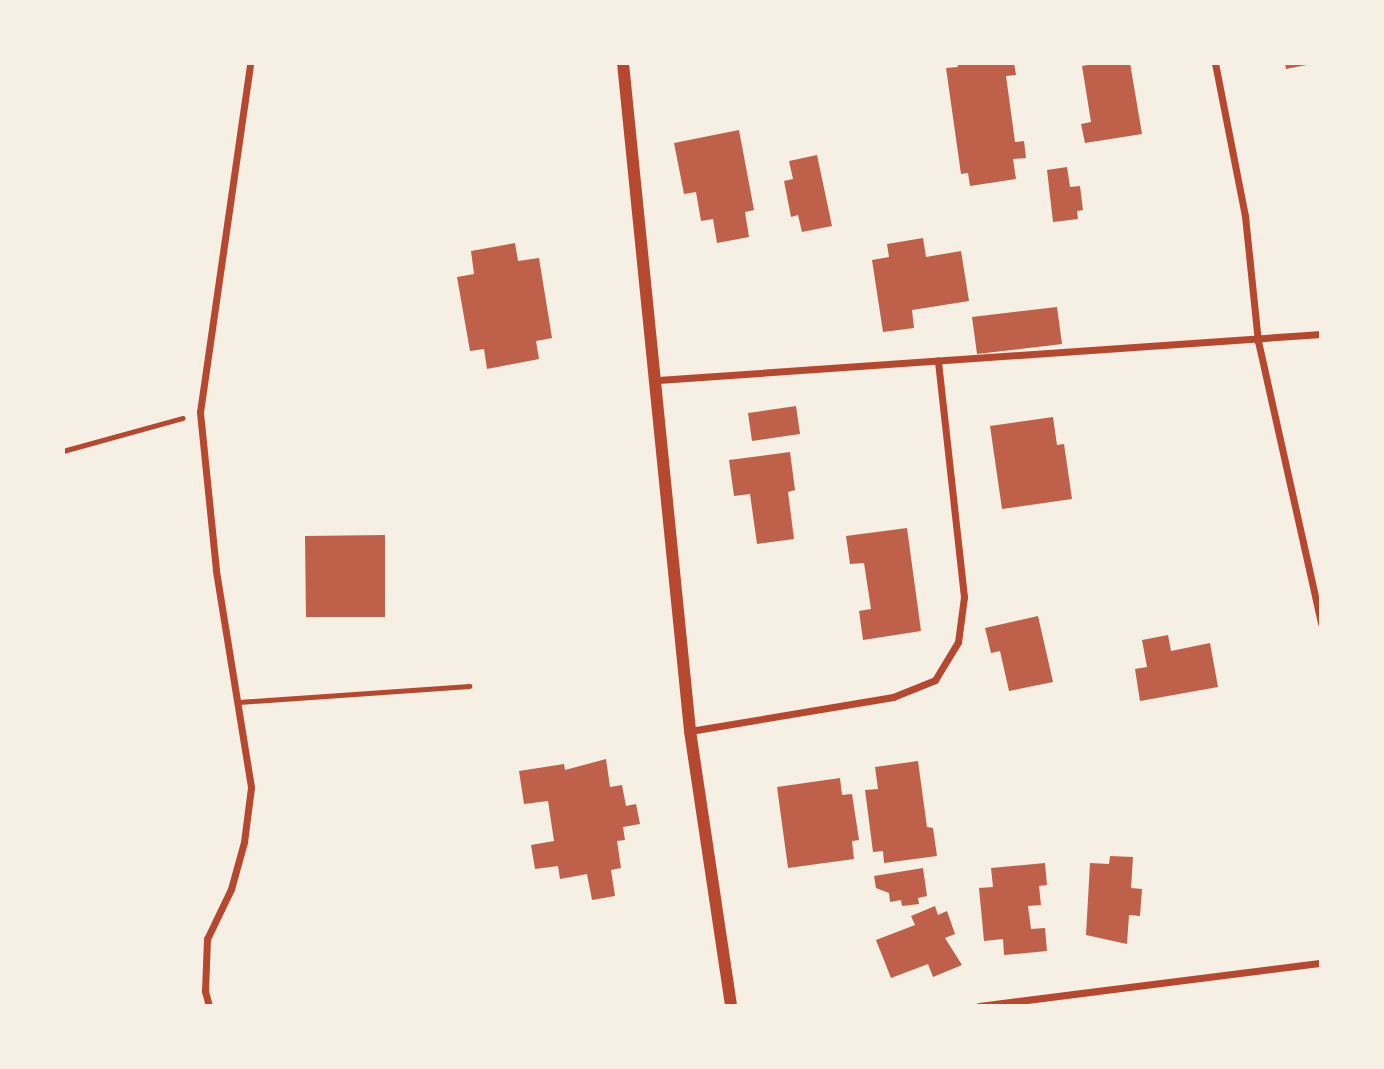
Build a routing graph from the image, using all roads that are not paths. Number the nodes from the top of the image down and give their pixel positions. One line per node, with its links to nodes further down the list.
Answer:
1 (250, 63): 10 (street)
2 (623, 63): 7 (street)
3 (1215, 63): 5 (street)
4 (1321, 334): 5 (street)
5 (1258, 341): 6 (street); 8 (street)
6 (939, 360): 7 (street); 11 (street)
7 (658, 380): 11 (street)
8 (1321, 624)
9 (469, 686): 10 (lane)
10 (239, 702): 13 (street)
11 (690, 731): 14 (street)
12 (1321, 964): 15 (street)
13 (209, 1006)
14 (731, 1006)
15 (979, 1006)

